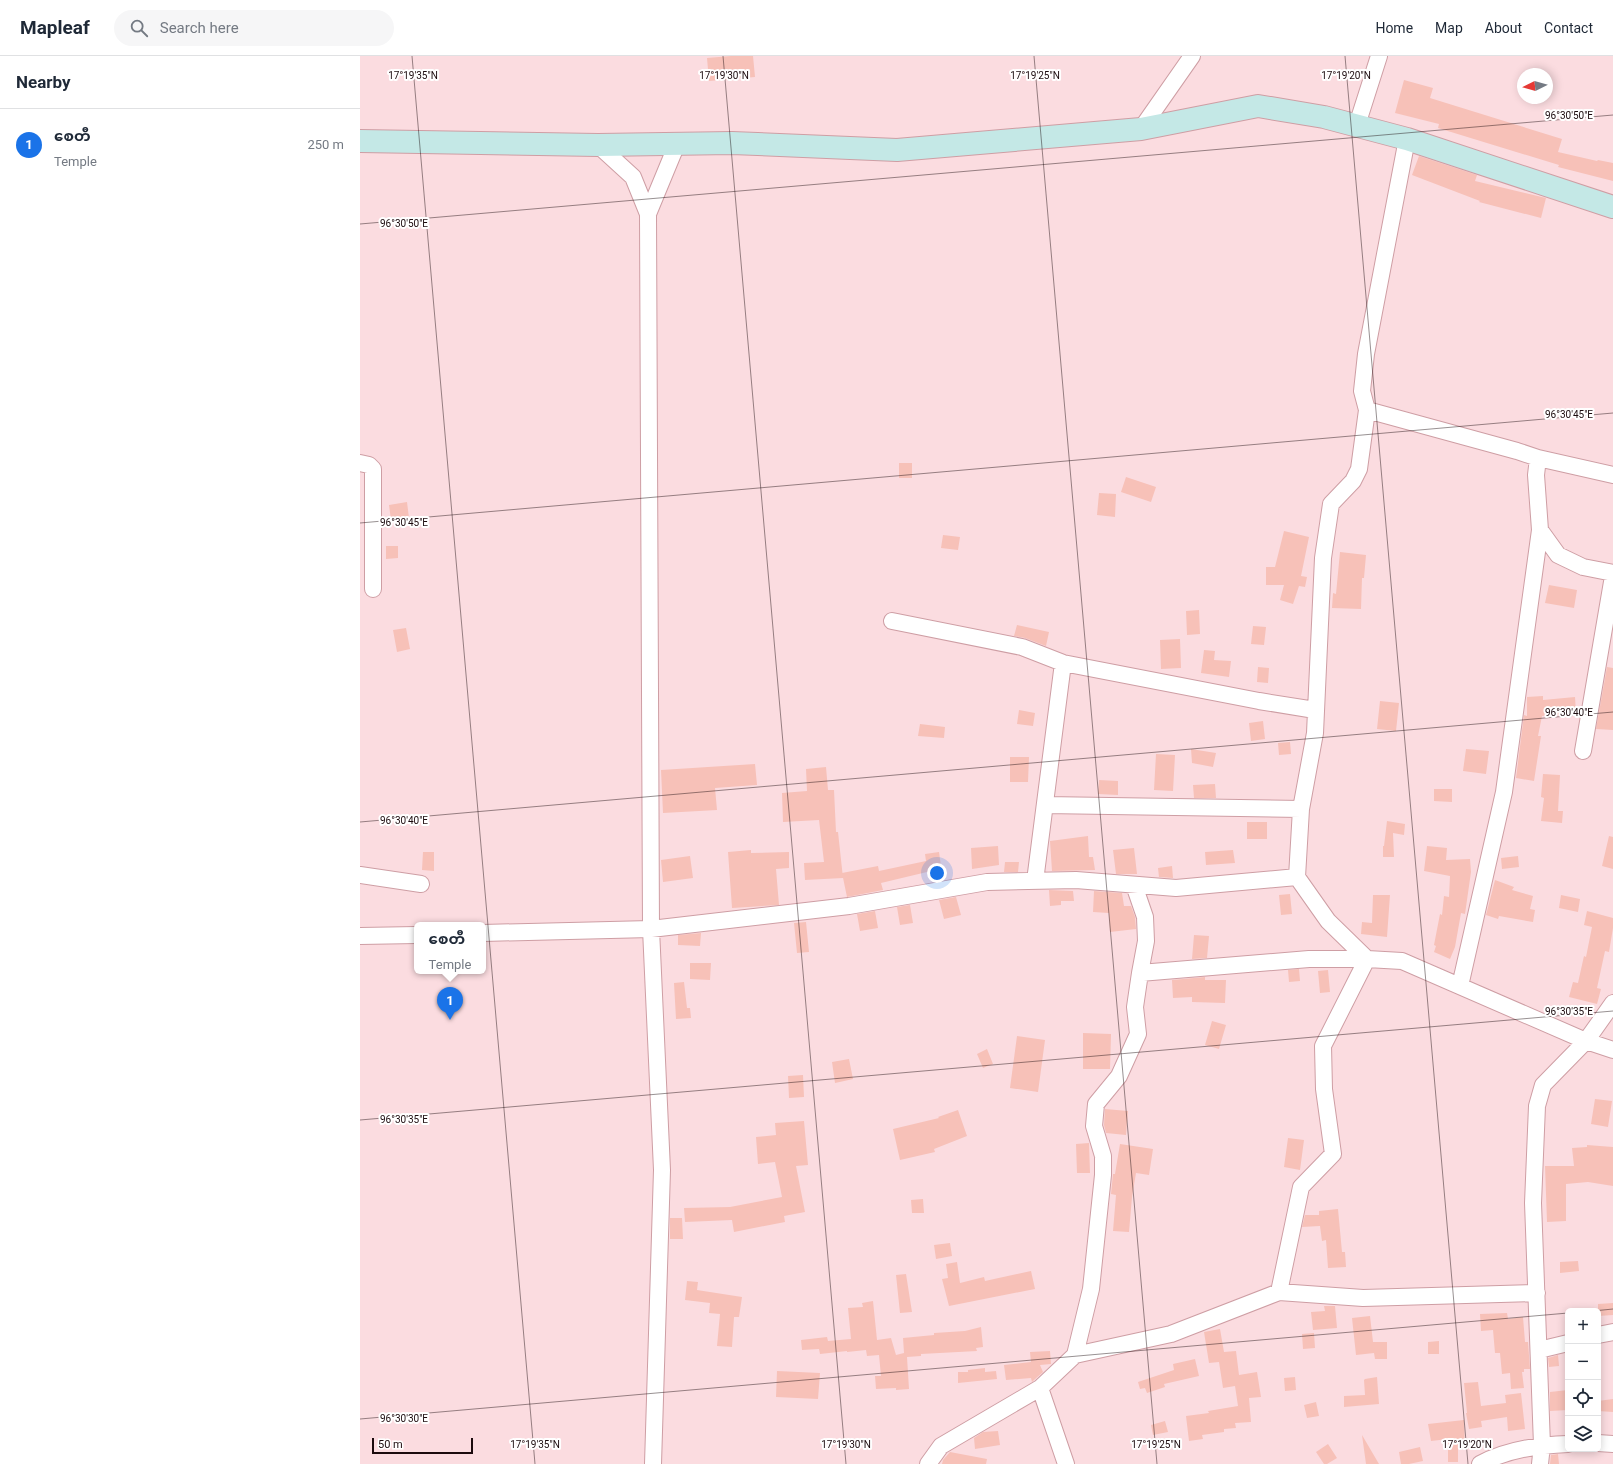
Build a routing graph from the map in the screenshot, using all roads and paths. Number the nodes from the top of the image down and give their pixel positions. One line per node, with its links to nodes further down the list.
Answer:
1 (1192, 56): 4 (street)
2 (1379, 56): 3 (street)
3 (1357, 125): 4 (street); 5 (street)
4 (1142, 129): 7 (street)
5 (1407, 139): 9 (street); 11 (street)
6 (360, 141): 8 (street)
7 (677, 144): 8 (street); 10 (street)
8 (598, 145): 10 (street)
9 (1613, 207)
10 (648, 214): 29 (street)
11 (1367, 410): 12 (street); 20 (street)
12 (1538, 458): 14 (street); 15 (street)
13 (360, 463): 17 (street)
14 (1613, 475)
15 (1540, 530): 16 (street); 35 (street)
16 (1613, 574): 21 (street)
17 (372, 589)
18 (892, 621): 19 (street)
19 (1063, 663): 20 (street); 22 (street)
20 (1315, 710): 23 (street)
21 (1583, 751)
22 (1045, 804): 23 (street); 26 (street)
23 (1301, 809): 25 (street)
24 (360, 875): 27 (street)
25 (1297, 878): 28 (street); 33 (street)
26 (1035, 881): 28 (street); 29 (street)
27 (421, 884)
28 (1134, 885): 34 (street)
29 (651, 929): 30 (street); 51 (street)
30 (486, 933)
31 (414, 935): 32 (street)
32 (360, 936)
33 (1367, 959): 34 (street); 35 (street); 39 (street)
34 (1140, 973): 45 (street)
35 (1460, 986): 37 (street)
36 (1613, 1003): 37 (street)
37 (1586, 1042): 38 (street); 40 (street)
38 (1613, 1050)
39 (1279, 1292): 40 (street); 45 (street)
40 (1537, 1293): 44 (street)
41 (1613, 1332): 42 (street)
42 (1601, 1334)
43 (1565, 1344): 44 (street)
44 (1539, 1350): 50 (street)
45 (1075, 1355): 46 (street)
46 (1040, 1388): 52 (street); 53 (street)
47 (1601, 1443): 49 (street)
48 (1565, 1444): 50 (street)
49 (1613, 1444)
50 (1542, 1445): 54 (street); 55 (street)
51 (653, 1464)
52 (928, 1464)
53 (1066, 1464)
54 (1480, 1464)
55 (1540, 1464)

